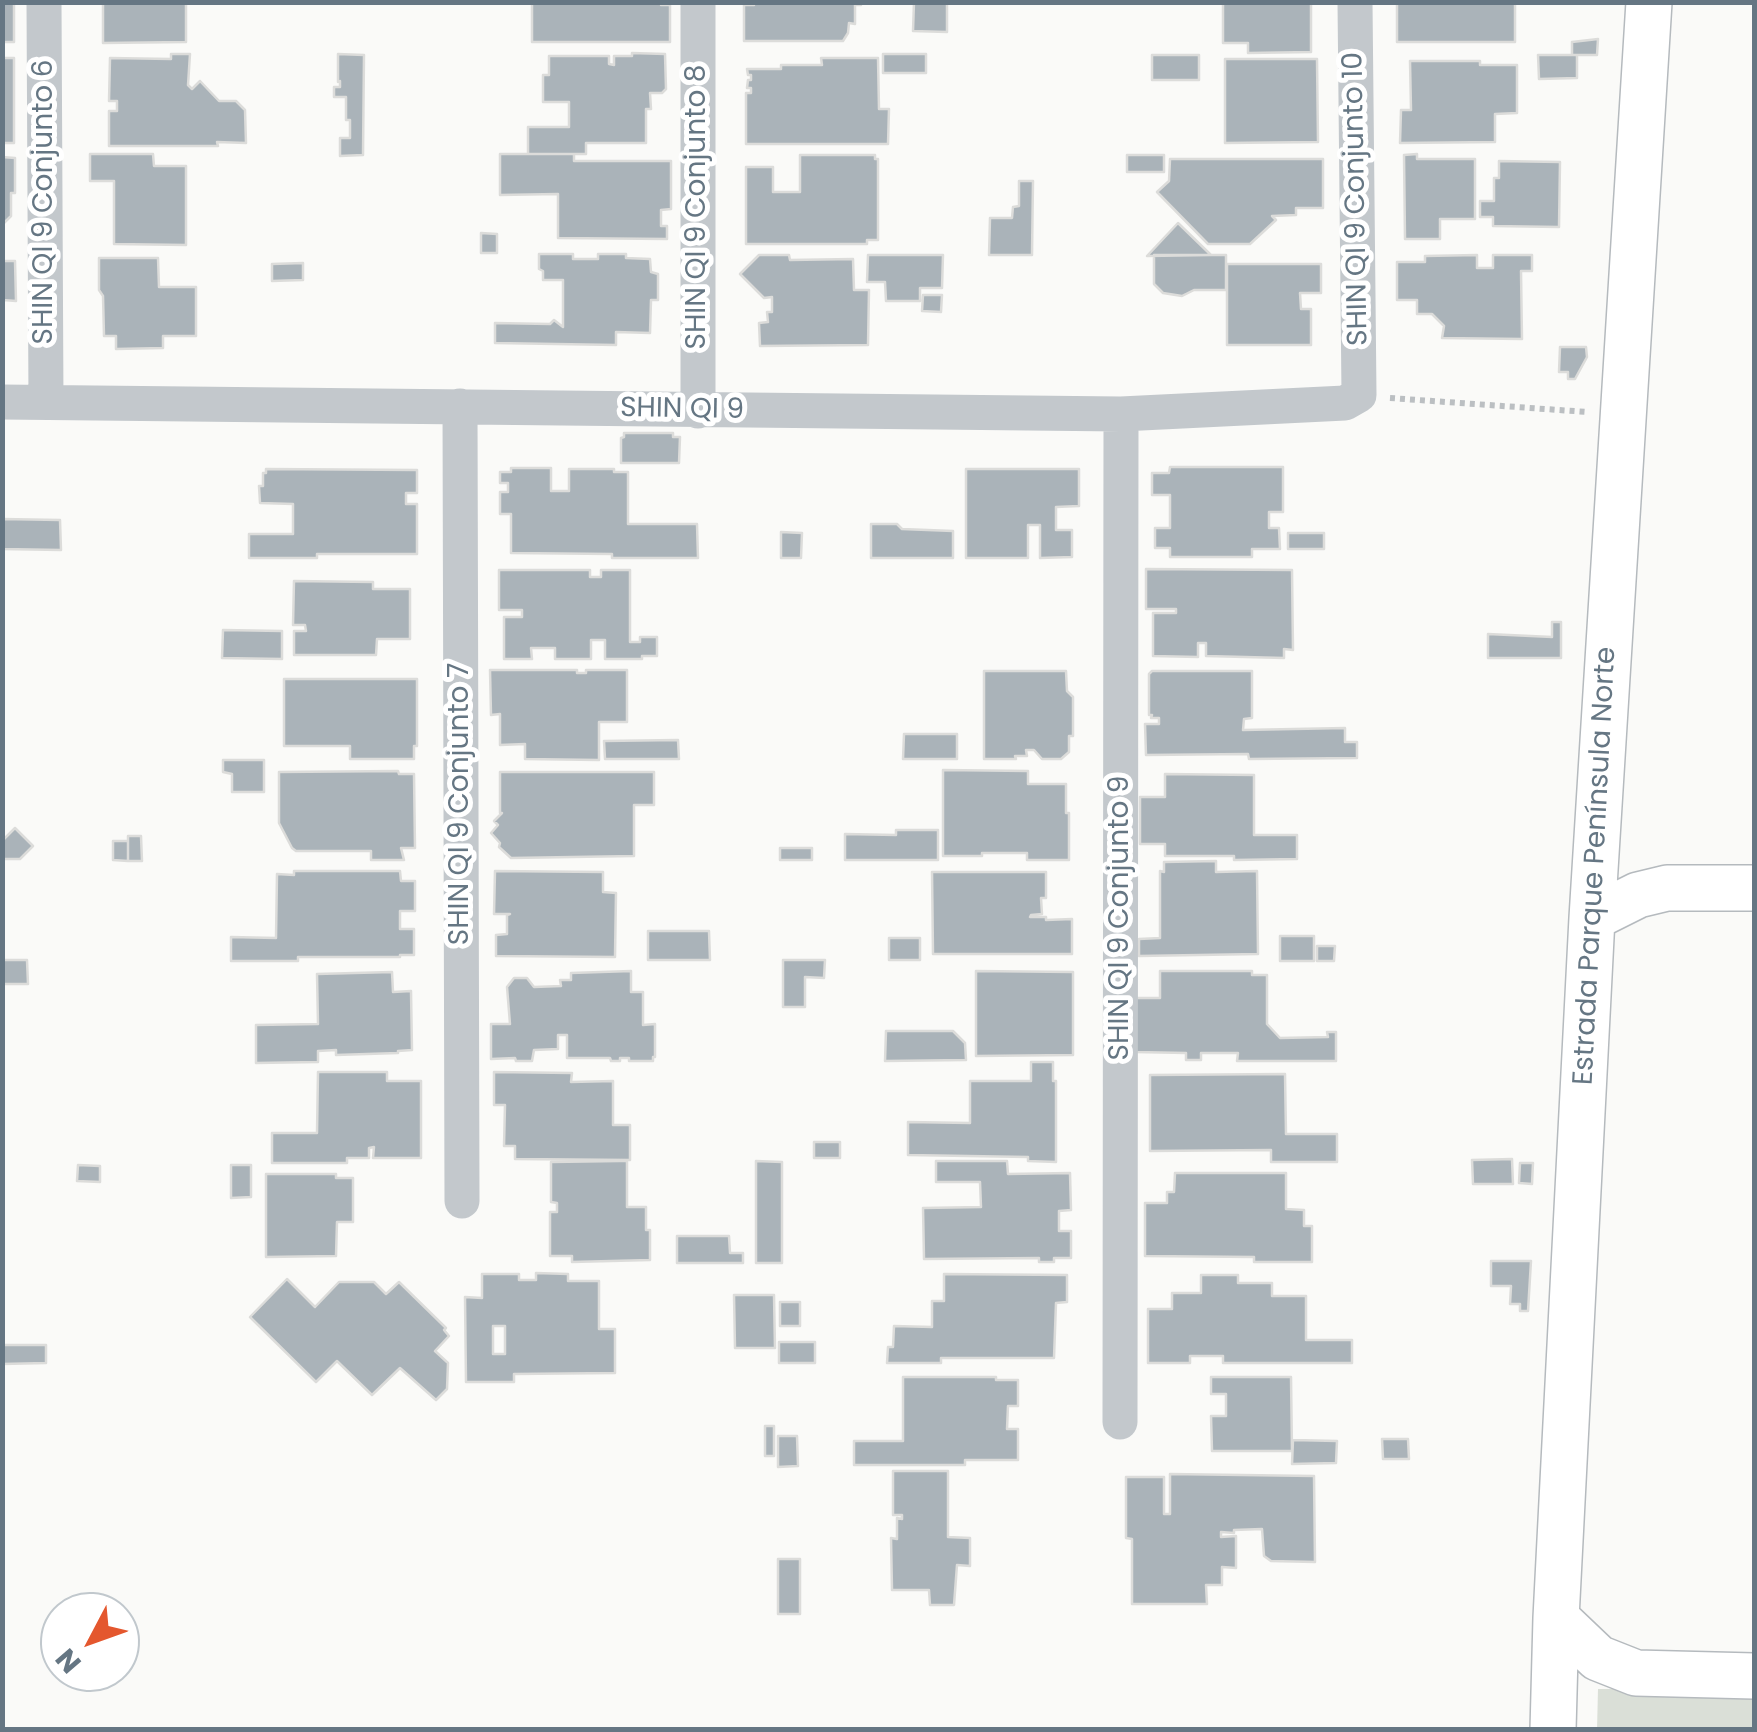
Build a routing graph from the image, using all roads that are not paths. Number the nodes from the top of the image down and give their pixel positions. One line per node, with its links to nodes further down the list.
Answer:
1 (44, 2): 7 (street, SHIN QI 9 Conjunto 6)
2 (698, 2): 9 (street, SHIN QI 9 Conjunto 8)
3 (1355, 2): 5 (street, SHIN QI 9 Conjunto 10)
4 (1649, 2): 12 (main road, Estrada Parque Península Norte)
5 (1359, 396): 10 (street, SHIN QI 9)
6 (2, 402): 7 (street, SHIN QI 9)
7 (46, 402): 8 (street, SHIN QI 9)
8 (460, 406): 9 (street, SHIN QI 9); 13 (street, SHIN QI 9 Conjunto 7)
9 (698, 411): 10 (street, SHIN QI 9)
10 (1122, 414): 14 (street, SHIN QI 9 Conjunto 9)
11 (1754, 888): 12 (main road)
12 (1592, 918): 15 (main road, Estrada Parque Península Norte)
13 (462, 1201)
14 (1120, 1422)
15 (1556, 1618): 16 (main road); 17 (main road, Estrada Parque Península Norte)
16 (1754, 1676)
17 (1553, 1730)

